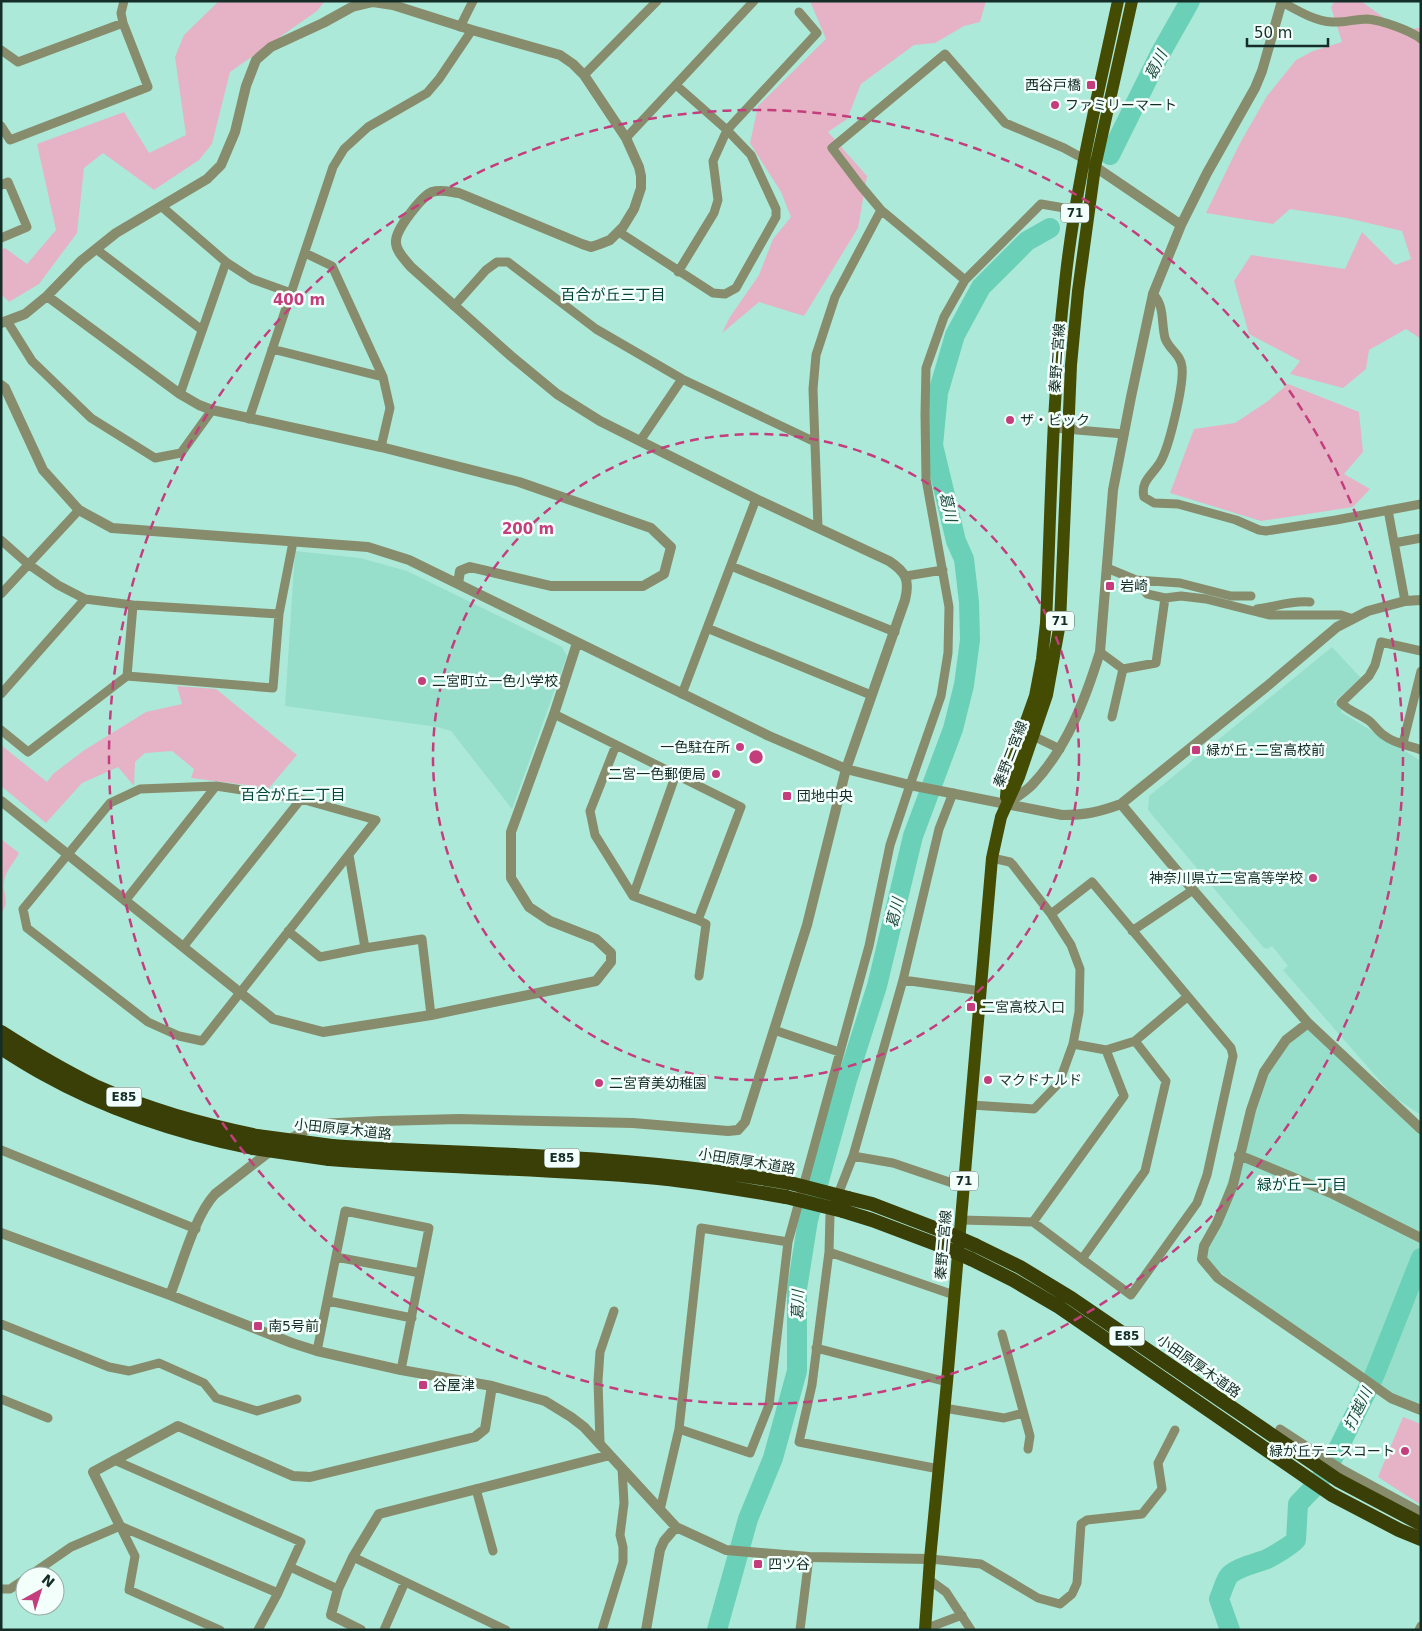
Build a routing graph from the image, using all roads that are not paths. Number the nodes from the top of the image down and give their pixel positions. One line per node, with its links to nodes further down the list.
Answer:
1 (124, 1): 9 (street)
2 (473, 1): 10 (street)
3 (657, 1): 14 (street)
4 (754, 1): 15 (street)
5 (1118, 1): 19 (main road, 秦野二宮線 / 71)
6 (1132, 1): 19 (main road, 秦野二宮線 / 71)
7 (1282, 2): 12 (street); 24 (street)
8 (799, 12): 17 (street)
9 (123, 23): 13 (street); 16 (street)
10 (460, 27): 11 (street); 21 (street)
11 (472, 30): 14 (street); 28 (street)
12 (1421, 39)
13 (1, 50)
14 (584, 75): 18 (street)
15 (676, 85): 17 (street); 18 (street)
16 (2, 125)
17 (727, 130): 30 (street); 30 (street)
18 (626, 138): 25 (street)
19 (1092, 162): 22 (street); 23 (main road, 秦野二宮線 / 71); 24 (street); 46 (main road, 秦野二宮線 / 71)
20 (1, 185): 26 (street)
21 (161, 206): 27 (street); 29 (street)
22 (881, 210): 31 (street); 49 (street)
23 (1076, 210): 31 (street); 45 (main road, 秦野二宮線 / 71)
24 (1182, 225): 33 (street)
25 (619, 232): 30 (street); 35 (street)
26 (1, 238)
27 (96, 249): 34 (street); 37 (street)
28 (305, 253): 32 (street); 39 (street)
29 (226, 262): 32 (street); 37 (street)
30 (678, 272)
31 (966, 280): 63 (street)
32 (291, 293): 38 (street)
33 (1154, 294): 47 (street); 54 (street)
34 (47, 296): 36 (street); 42 (street)
35 (454, 306): 40 (street); 48 (street)
36 (4, 322): 43 (street)
37 (202, 330): 42 (street)
38 (272, 349): 39 (street); 44 (street)
39 (383, 377): 50 (street)
40 (682, 379): 48 (street); 49 (street)
41 (3, 388): 53 (street)
42 (180, 394): 43 (street)
43 (212, 410): 44 (street)
44 (249, 419): 50 (street)
45 (1054, 428): 46 (street); 104 (main road, 秦野二宮線 / 71)
46 (1068, 429): 47 (street); 92 (main road, 秦野二宮線 / 71)
47 (1124, 434): 62 (street)
48 (640, 441): 51 (street)
49 (814, 442): 55 (street)
50 (381, 447): 66 (street)
51 (756, 500): 55 (street); 61 (street)
52 (1421, 504): 54 (street)
53 (79, 510): 58 (street); 60 (street)
54 (1388, 510): 59 (street)
55 (818, 527): 64 (street)
56 (1421, 538): 59 (street)
57 (1, 540): 60 (street)
58 (293, 542): 66 (street); 76 (street)
59 (1394, 543): 73 (street)
60 (28, 564): 67 (street); 70 (street)
61 (731, 566): 78 (street); 79 (street)
62 (1107, 568): 65 (street); 82 (street)
63 (943, 570): 64 (street); 99 (street)
64 (906, 576): 79 (street)
65 (1136, 580): 68 (street); 69 (street)
66 (458, 584): 80 (street)
67 (1, 594)
68 (1251, 596)
69 (1165, 598): 75 (street); 83 (street)
70 (85, 599): 74 (street); 86 (street)
71 (1421, 600): 73 (street)
72 (1310, 602): 75 (street)
73 (1405, 602): 77 (street)
74 (133, 605): 76 (street); 85 (street)
75 (1249, 610): 77 (street)
76 (278, 614): 85 (street)
77 (1353, 619): 105 (street)
78 (707, 628): 87 (street); 88 (street)
79 (895, 632): 88 (street)
80 (577, 643): 87 (street); 89 (street)
81 (1421, 651): 93 (street)
82 (1100, 652): 83 (street); 95 (street)
83 (1123, 669): 90 (street)
84 (1421, 671): 93 (street)
85 (127, 676): 91 (street)
86 (1, 694)
87 (682, 694): 97 (street)
88 (871, 695): 97 (street)
89 (554, 714): 94 (street); 123 (street)
90 (1112, 717)
91 (1, 730)
92 (1033, 736): 95 (street); 104 (main road, 秦野二宮線 / 71)
93 (1403, 744): 96 (street)
94 (616, 745): 98 (street); 110 (street)
95 (1060, 749): 104 (street)
96 (1421, 750)
97 (846, 769): 99 (street); 125 (street)
98 (676, 774): 110 (street); 113 (street)
99 (914, 785): 101 (street); 131 (street)
100 (216, 786): 102 (street); 106 (street); 111 (street)
101 (948, 792): 104 (street); 119 (street)
102 (301, 799): 107 (street); 116 (street)
103 (1, 801): 106 (street)
104 (1006, 804): 105 (street); 108 (main road, 秦野二宮線 / 71)
105 (1121, 804): 109 (street)
106 (68, 854): 111 (street); 121 (street)
107 (349, 854): 114 (street); 117 (street)
108 (992, 858): 112 (street); 120 (main road, 秦野二宮線 / 71)
109 (1193, 890): 115 (street); 124 (street)
110 (632, 896): 113 (street)
111 (125, 901): 116 (street)
112 (1051, 914): 115 (street); 128 (street)
113 (698, 920): 118 (street)
114 (288, 931): 117 (street); 121 (street)
115 (1132, 931): 122 (street)
116 (183, 947): 121 (street)
117 (366, 948): 123 (street)
118 (699, 976)
119 (903, 980): 120 (street); 137 (street)
120 (981, 991): 132 (main road, 秦野二宮線 / 71)
121 (240, 993): 123 (street)
122 (1187, 997): 127 (street); 148 (street)
123 (430, 1015)
124 (1308, 1023): 133 (street); 136 (street)
125 (774, 1030): 131 (street); 142 (street)
126 (1, 1032): 134 (highway, 小田原厚木道路 / E85)
127 (1135, 1040): 130 (street); 148 (street)
128 (1073, 1044): 130 (street); 132 (street)
129 (1, 1048): 134 (highway, 小田原厚木道路 / E85)
130 (1106, 1050): 141 (street)
131 (839, 1052): 145 (street)
132 (971, 1105): 138 (main road, 秦野二宮線 / 71)
133 (1421, 1129)
134 (255, 1142): 139 (highway, 小田原厚木道路 / E85, bridge)
135 (1, 1150): 142 (street)
136 (1239, 1155): 144 (street); 165 (street)
137 (853, 1156): 138 (street); 146 (street)
138 (964, 1187): 140 (main road, 秦野二宮線 / 71)
139 (846, 1204): 170 (highway, 小田原厚木道路 / E85, bridge); 183 (highway, 小田原厚木道路 / E85, bridge)
140 (961, 1220): 141 (street); 150 (main road, 秦野二宮線 / 71)
141 (1033, 1222): 148 (street)
142 (196, 1229): 151 (street)
143 (1, 1233): 151 (street)
144 (1421, 1238)
145 (788, 1242): 168 (street); 168 (street)
146 (829, 1252): 150 (street); 157 (street)
147 (336, 1257): 149 (street); 149 (street); 152 (street)
148 (1082, 1259)
149 (420, 1274): 154 (street)
150 (954, 1294): 160 (main road, 秦野二宮線 / 71)
151 (170, 1295): 158 (street)
152 (328, 1301): 154 (street); 158 (street)
153 (614, 1311): 171 (street)
154 (412, 1318): 159 (street)
155 (1, 1324): 163 (street)
156 (1002, 1334): 166 (street)
157 (816, 1348): 160 (street); 176 (street)
158 (317, 1351): 159 (street)
159 (401, 1370): 161 (street)
160 (947, 1382): 164 (main road, 秦野二宮線 / 71)
161 (492, 1386): 171 (street); 174 (street)
162 (1, 1399): 167 (street)
163 (297, 1399)
164 (944, 1408): 166 (street); 176 (main road, 秦野二宮線 / 71)
165 (1421, 1410)
166 (1023, 1413): 172 (street)
167 (48, 1418)
168 (679, 1429): 178 (street)
169 (1174, 1430): 187 (street)
170 (1277, 1433): 179 (street); 180 (highway, 小田原厚木道路 / E85)
171 (600, 1443): 173 (street)
172 (1028, 1449)
173 (610, 1455): 175 (street); 177 (street)
174 (114, 1460): 181 (street); 189 (street)
175 (622, 1468): 178 (street); 204 (street)
176 (939, 1468): 187 (main road, 秦野二宮線 / 71)
177 (476, 1489): 184 (street); 185 (street)
178 (660, 1510): 182 (street)
179 (1421, 1512)
180 (1421, 1524)
181 (120, 1526): 188 (street); 195 (street); 199 (street)
182 (676, 1527): 186 (street); 205 (street)
183 (1421, 1539)
184 (492, 1551)
185 (353, 1557): 191 (street); 194 (street)
186 (809, 1557): 187 (street); 206 (street)
187 (930, 1559): 190 (main road, 秦野二宮線 / 71)
188 (43, 1566)
189 (290, 1567): 194 (street); 195 (street)
190 (928, 1579): 196 (street); 198 (main road, 秦野二宮線 / 71)
191 (405, 1582): 202 (street); 203 (street)
192 (15, 1586): 193 (street)
193 (1, 1589)
194 (338, 1589): 201 (street)
195 (278, 1593): 200 (street)
196 (962, 1615): 198 (street); 207 (street)
197 (1421, 1626): 208 (street)
198 (925, 1629)
199 (220, 1630)
200 (258, 1630)
201 (361, 1630)
202 (384, 1630)
203 (506, 1630)
204 (602, 1630)
205 (646, 1630)
206 (800, 1630)
207 (971, 1630)
208 (1418, 1630)

